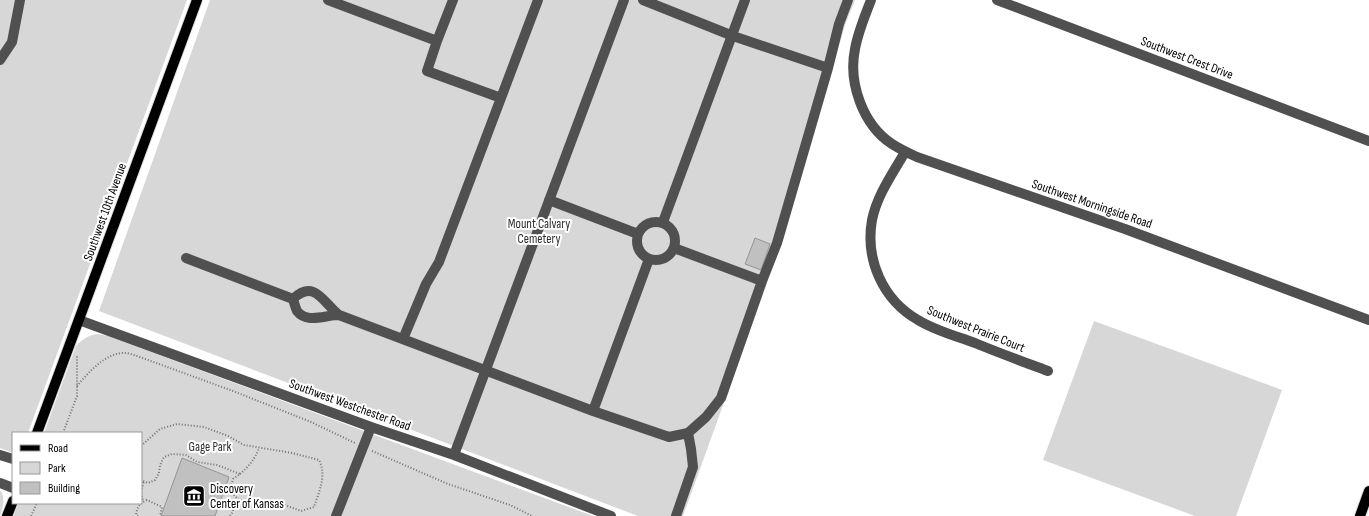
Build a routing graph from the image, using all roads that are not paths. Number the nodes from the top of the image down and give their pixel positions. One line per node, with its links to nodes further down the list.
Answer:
1 (20, 0): 15 (street)
2 (197, 0): 29 (main road, Southwest 10th Avenue)
3 (328, 0): 12 (street)
4 (453, 0): 14 (street)
5 (538, 0): 17 (street)
6 (624, 0): 20 (street)
7 (643, 0): 13 (street)
8 (745, 0): 13 (street)
9 (848, 0): 16 (street)
10 (871, 0): 19 (street, Southwest Morningside Road)
11 (997, 0): 18 (street, Southwest Crest Drive)
12 (355, 5): 14 (street)
13 (732, 36): 16 (street); 21 (street)
14 (437, 41): 17 (street)
15 (0, 60)
16 (828, 68): 26 (street)
17 (501, 98): 31 (street)
18 (1369, 141)
19 (905, 152): 30 (street, Southwest Morningside Road); 33 (street, Southwest Prairie Court)
20 (549, 200): 22 (street); 32 (street)
21 (664, 222): 22 (street); 23 (street)
22 (638, 234): 25 (street)
23 (674, 248): 25 (street); 26 (street)
24 (186, 258): 27 (street)
25 (649, 259): 34 (street)
26 (762, 281): 37 (street)
27 (293, 299): 28 (street); 28 (street)
28 (339, 315): 31 (street)
29 (79, 320): 35 (street, Southwest Westchester Road); 36 (main road, Southwest 10th Avenue)
30 (1369, 320)
31 (403, 339): 32 (street)
32 (486, 370): 34 (street); 39 (street)
33 (1048, 372)
34 (593, 411): 37 (street)
35 (371, 428): 39 (street, Southwest Westchester Road); 46 (street)
36 (38, 432)
37 (688, 433): 48 (street)
38 (0, 454): 40 (street)
39 (454, 456): 47 (street, Southwest Westchester Road)
40 (12, 459)
41 (0, 483): 42 (street)
42 (12, 488)
43 (1369, 491): 49 (main road)
44 (12, 504): 45 (main road)
45 (7, 516)
46 (336, 516)
47 (611, 516)
48 (676, 516)
49 (1360, 516)

